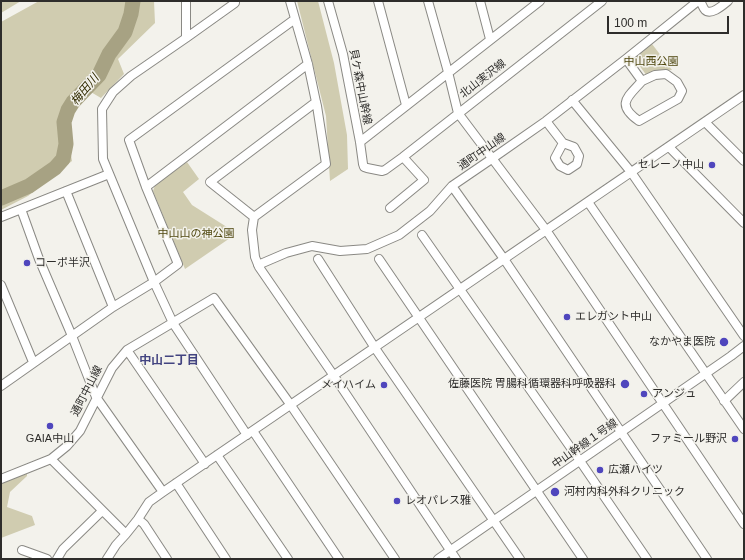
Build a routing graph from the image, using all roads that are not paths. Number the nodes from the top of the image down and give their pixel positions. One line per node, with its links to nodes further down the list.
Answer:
1 (186, 1): 14 (street)
2 (235, 1): 14 (street)
3 (290, 1): 13 (street)
4 (328, 1): 27 (street, 貝ケ森中山幹線)
5 (378, 1): 23 (street)
6 (428, 1): 18 (street)
7 (480, 1): 15 (street)
8 (540, 1): 12 (street)
9 (602, 1): 24 (street, 北山実沢線)
10 (699, 1): 11 (street); 16 (street, 通町中山線)
11 (728, 1)
12 (529, 4): 15 (street)
13 (295, 19): 17 (street); 37 (street)
14 (186, 38): 35 (street)
15 (490, 39): 18 (street)
16 (626, 59): 19 (street); 21 (street, 通町中山線)
17 (308, 64): 22 (street); 37 (street)
18 (448, 72): 23 (street); 24 (street)
19 (642, 81): 19 (street)
20 (744, 96): 26 (street)
21 (572, 100): 25 (street, 通町中山線); 34 (street)
22 (316, 102): 43 (street); 43 (street)
23 (406, 105): 27 (street)
24 (458, 112): 30 (street, 北山実沢線); 31 (street)
25 (546, 120): 28 (street); 31 (street, 通町中山線)
26 (705, 122): 29 (street); 32 (street)
27 (360, 142): 33 (street, 貝ケ森中山幹線)
28 (563, 143)
29 (669, 147): 34 (street); 44 (street)
30 (403, 157): 33 (street, 北山実沢線); 40 (street)
31 (493, 158): 36 (street, 通町中山線); 45 (street)
32 (744, 161)
33 (376, 170)
34 (631, 172): 39 (street); 58 (street)
35 (109, 174): 38 (street); 51 (street)
36 (452, 186): 49 (street); 50 (street, 通町中山線)
37 (146, 187): 51 (street)
38 (66, 191): 41 (street); 54 (street)
39 (588, 202): 45 (street); 63 (street)
40 (390, 208)
41 (21, 209): 42 (street); 57 (street)
42 (1, 217)
43 (254, 217): 50 (street)
44 (744, 223)
45 (546, 230): 49 (street); 70 (street)
46 (422, 235): 53 (street)
47 (318, 259): 60 (street)
48 (379, 259): 55 (street)
49 (504, 259): 53 (street); 72 (street)
50 (258, 265): 64 (street)
51 (154, 282): 54 (street); 56 (street)
52 (1, 285): 62 (street)
53 (460, 289): 55 (street); 76 (street)
54 (113, 307): 57 (street)
55 (418, 318): 60 (street); 80 (street)
56 (173, 323): 61 (street, 通町中山線); 69 (street, 通町中山線); 73 (street)
57 (72, 336): 62 (street); 67 (street)
58 (744, 336)
59 (744, 346): 63 (street, 中山幹線１号線)
60 (375, 348): 64 (street); 84 (street)
61 (127, 350): 67 (street, 通町中山線); 77 (street)
62 (33, 362): 66 (street)
63 (706, 374): 68 (street); 70 (street, 中山幹線１号線)
64 (334, 376): 69 (street); 88 (street)
65 (744, 382): 68 (street)
66 (2, 384)
67 (96, 397): 75 (street, 通町中山線); 81 (street)
68 (724, 401): 71 (street)
69 (290, 404): 73 (street); 96 (street)
70 (662, 404): 72 (street, 中山幹線１号線); 85 (street)
71 (744, 429)
72 (621, 432): 76 (street, 中山幹線１号線); 102 (street)
73 (250, 433): 74 (street); 95 (street)
74 (217, 455): 77 (street); 94 (street)
75 (51, 459): 78 (street, 通町中山線); 82 (street)
76 (580, 460): 80 (street, 中山幹線１号線); 101 (street)
77 (205, 464): 79 (street)
78 (1, 479)
79 (176, 484): 81 (street); 93 (street)
80 (536, 491): 84 (street, 中山幹線１号線); 100 (street)
81 (163, 492): 83 (street)
82 (102, 511): 86 (street); 90 (street)
83 (138, 519): 86 (street); 92 (street)
84 (493, 521): 88 (street, 中山幹線１号線); 99 (street)
85 (744, 524)
86 (126, 534): 91 (street)
87 (22, 550): 89 (street)
88 (450, 550): 97 (street, 中山幹線１号線); 98 (street)
89 (47, 559)
90 (57, 559)
91 (107, 559)
92 (167, 559)
93 (226, 559)
94 (288, 559)
95 (339, 559)
96 (395, 559)
97 (438, 559)
98 (456, 559)
99 (520, 559)
100 (583, 559)
101 (647, 559)
102 (707, 559)

